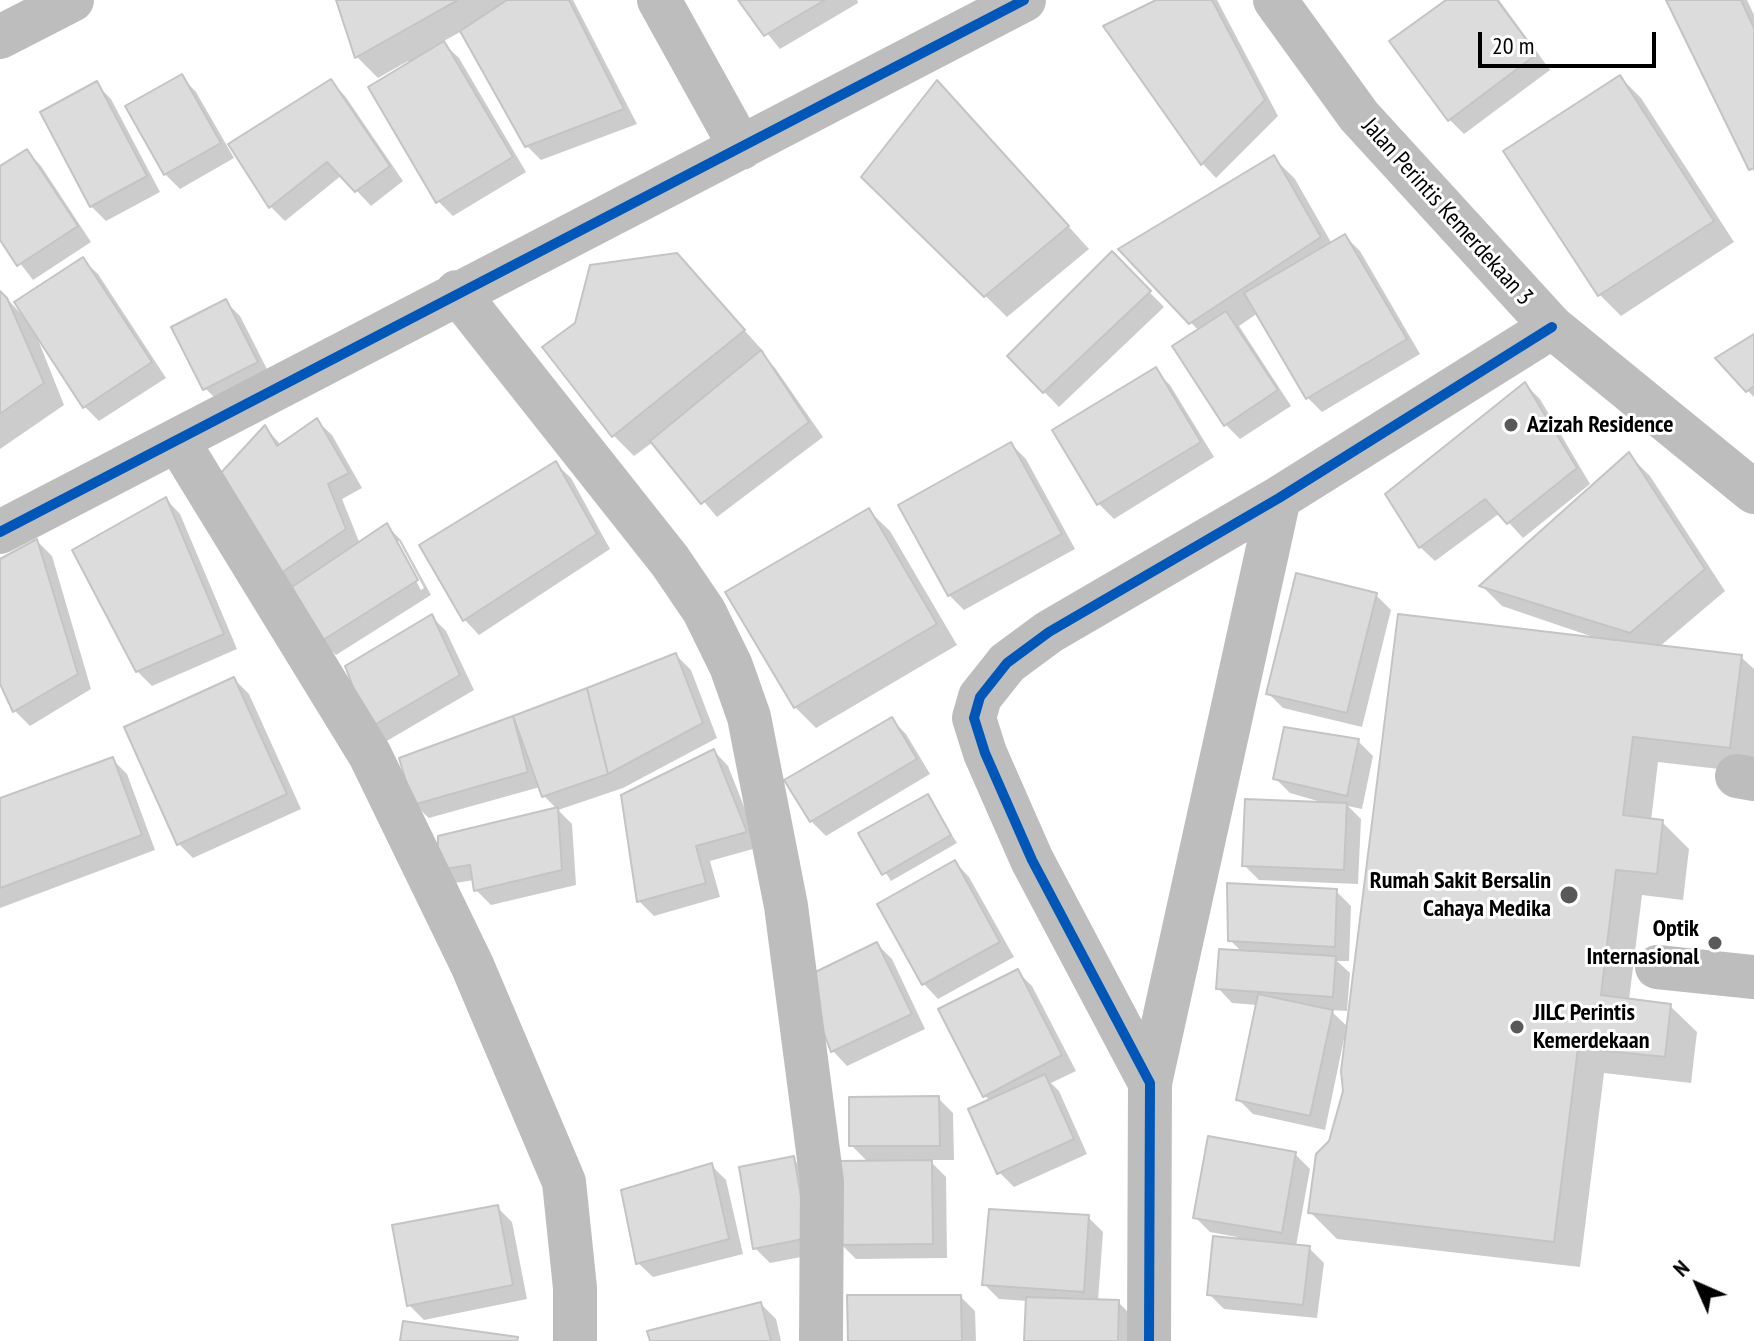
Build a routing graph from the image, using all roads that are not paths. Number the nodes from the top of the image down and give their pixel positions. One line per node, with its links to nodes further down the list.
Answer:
1 (72, 0): 5 (street)
2 (659, 0): 6 (street)
3 (1024, 0): 6 (street)
4 (1275, 0): 8 (street, Jalan Perintis Kemerdekaan 3)
5 (0, 37)
6 (741, 148): 7 (street)
7 (457, 292): 9 (street); 17 (street)
8 (1552, 327): 10 (street, Jalan Perintis Kemerdekaan 3); 11 (street)
9 (177, 440): 12 (street); 16 (street)
10 (1754, 492)
11 (1279, 498): 15 (street); 15 (street)
12 (0, 532)
13 (1657, 967): 14 (street)
14 (1754, 977)
15 (1150, 1083): 18 (street)
16 (575, 1341)
17 (821, 1341)
18 (1149, 1341)

